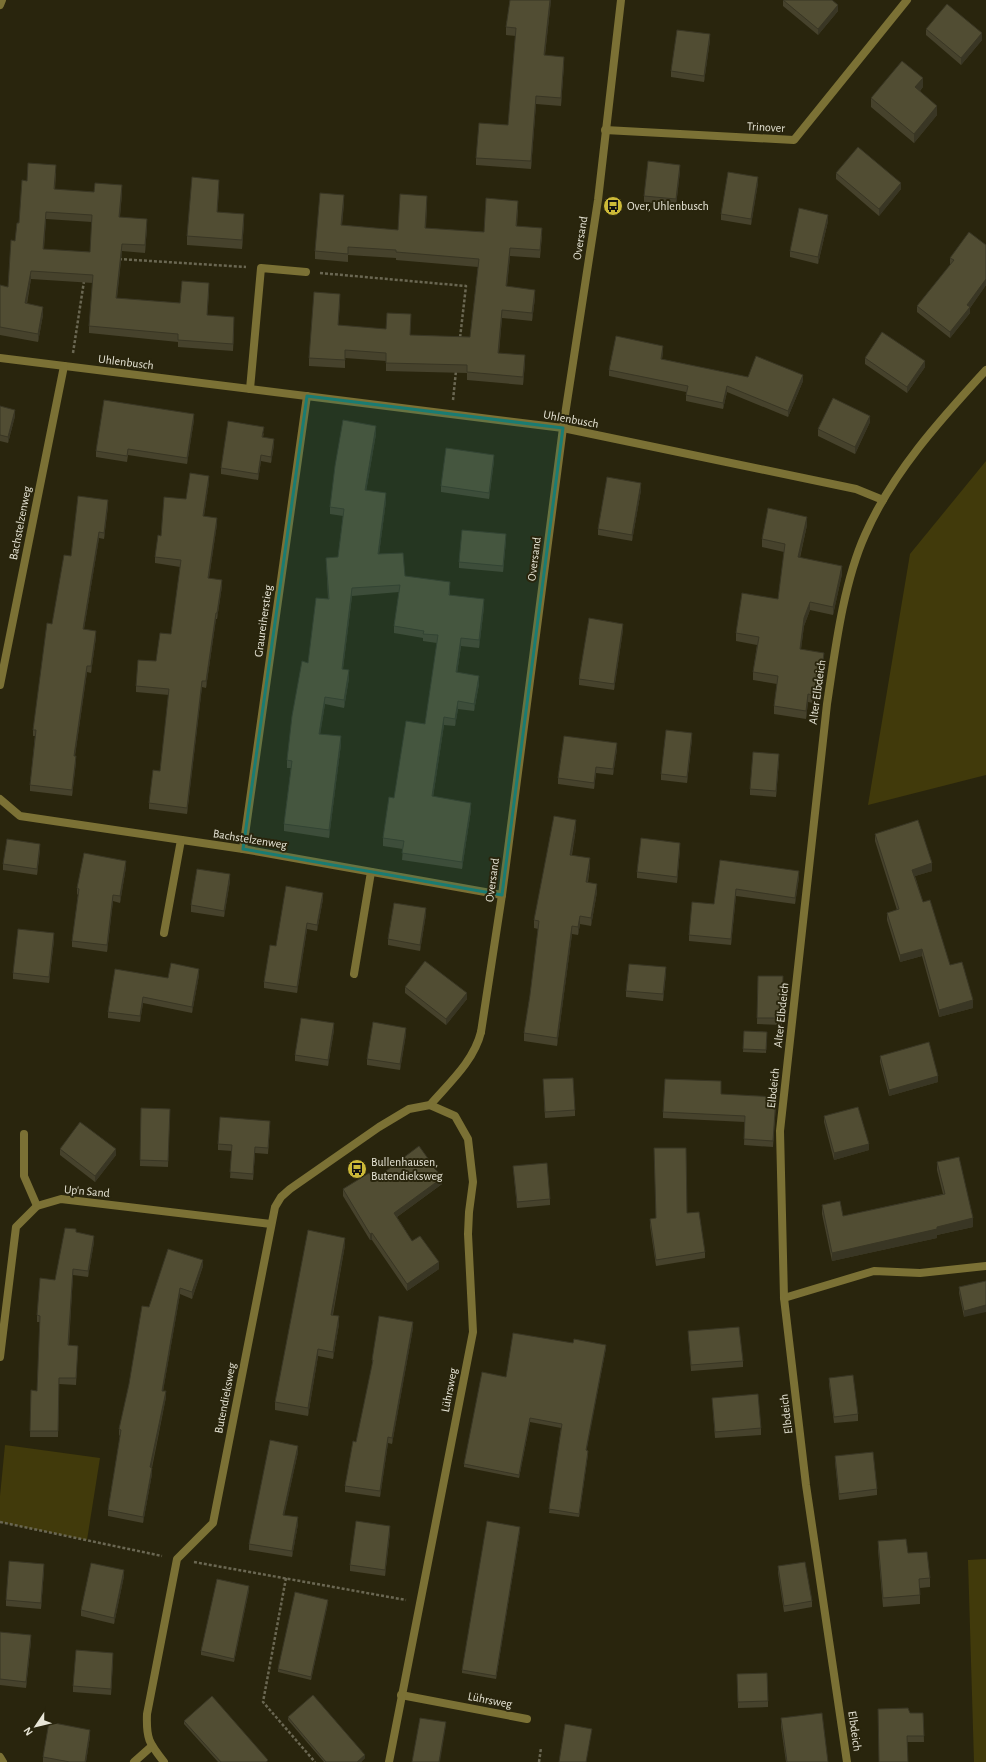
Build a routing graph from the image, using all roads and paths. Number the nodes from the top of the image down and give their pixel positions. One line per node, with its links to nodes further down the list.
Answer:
1 (2, 0): 4 (street)
2 (621, 0): 5 (street, Oversand)
3 (907, 0): 5 (street, Trinover)
4 (0, 5)
5 (605, 130): 18 (street, Oversand)
6 (111, 259): 7 (path)
7 (261, 268): 8 (street); 15 (street)
8 (306, 272): 10 (path)
9 (85, 273): 12 (path)
10 (460, 339)
11 (0, 358): 12 (street, Uhlenbusch)
12 (68, 367): 15 (street, Uhlenbusch); 20 (street, Bachstelzenweg)
13 (456, 369): 17 (path)
14 (986, 370): 19 (street, Alter Elbdeich)
15 (250, 389): 16 (street, Uhlenbusch)
16 (307, 396): 17 (street, Uhlenbusch); 23 (street, Graureiherstieg)
17 (451, 414): 18 (street, Uhlenbusch)
18 (563, 428): 19 (street, Uhlenbusch); 25 (street, Oversand)
19 (883, 500): 28 (street, Alter Elbdeich)
20 (0, 685)
21 (1, 803): 22 (street, Bachstelzenweg)
22 (181, 840): 23 (street, Bachstelzenweg); 26 (street)
23 (243, 850): 24 (street, Bachstelzenweg)
24 (371, 872): 25 (street, Bachstelzenweg); 27 (street)
25 (502, 895): 29 (street, Oversand)
26 (164, 933)
27 (354, 974)
28 (788, 1061): 34 (street, Elbdeich)
29 (430, 1105): 32 (street, Butendieksweg); 39 (street, Lührsweg)
30 (24, 1134): 31 (street)
31 (37, 1206): 32 (street, Up'n Sand); 35 (street, Up'n Sand)
32 (271, 1224): 37 (street, Butendieksweg)
33 (986, 1266): 34 (street)
34 (784, 1298): 51 (street, Elbdeich)
35 (0, 1357)
36 (0, 1522): 37 (path)
37 (178, 1559): 38 (path); 42 (street)
38 (286, 1578): 39 (path); 48 (path)
39 (420, 1602): 40 (street, Lührsweg)
40 (401, 1695): 41 (street, Lührsweg); 49 (street, Lührsweg)
41 (527, 1719)
42 (152, 1746): 46 (street); 47 (street)
43 (541, 1748): 50 (path)
44 (0, 1757): 45 (street)
45 (3, 1762)
46 (134, 1762)
47 (164, 1762)
48 (315, 1762)
49 (389, 1762)
50 (539, 1762)
51 (847, 1762)

